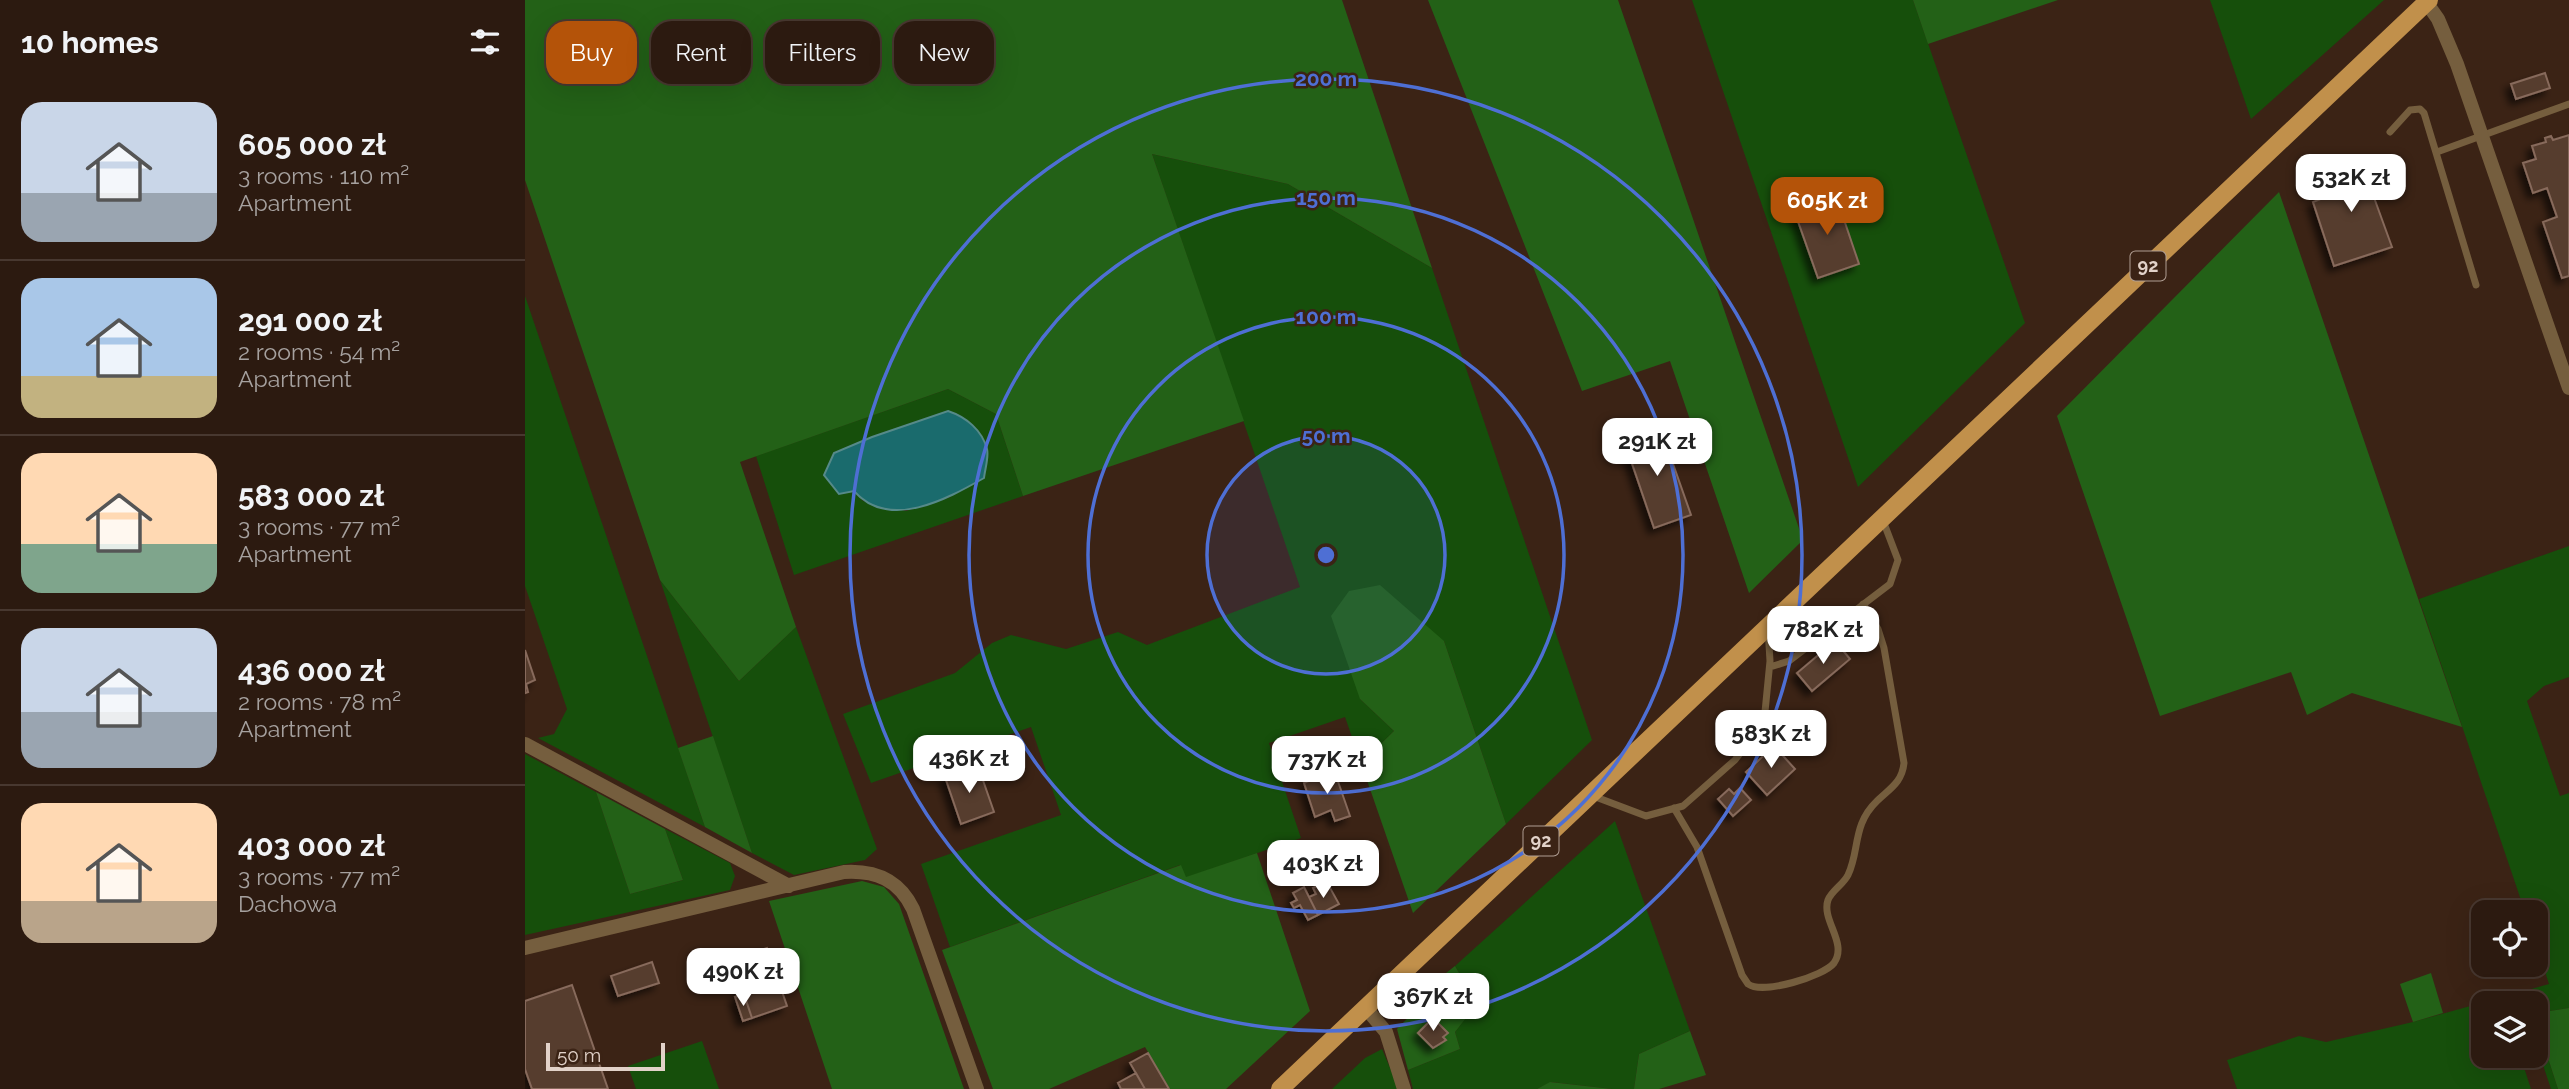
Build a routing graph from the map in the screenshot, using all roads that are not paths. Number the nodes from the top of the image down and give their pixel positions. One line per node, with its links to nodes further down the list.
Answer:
1 (2428, 1): 4 (street); 8 (main road, 92)
2 (2569, 104): 4 (lane)
3 (2390, 132): 5 (lane)
4 (2481, 134): 5 (lane); 7 (street)
5 (2437, 152): 6 (lane)
6 (2476, 285)
7 (2569, 388)
8 (1882, 518): 9 (lane); 10 (main road, 92)
9 (1863, 604): 11 (lane); 14 (lane)
10 (1768, 626): 11 (lane); 13 (main road, 92)
11 (1770, 667): 14 (lane)
12 (525, 744): 15 (street)
13 (1589, 795): 14 (lane); 17 (main road, 92)
14 (1674, 808)
15 (789, 886): 16 (street); 19 (street)
16 (525, 948)
17 (1366, 1007): 18 (street); 20 (main road, 92)
18 (1402, 1084)
19 (977, 1089)
20 (1280, 1089)

